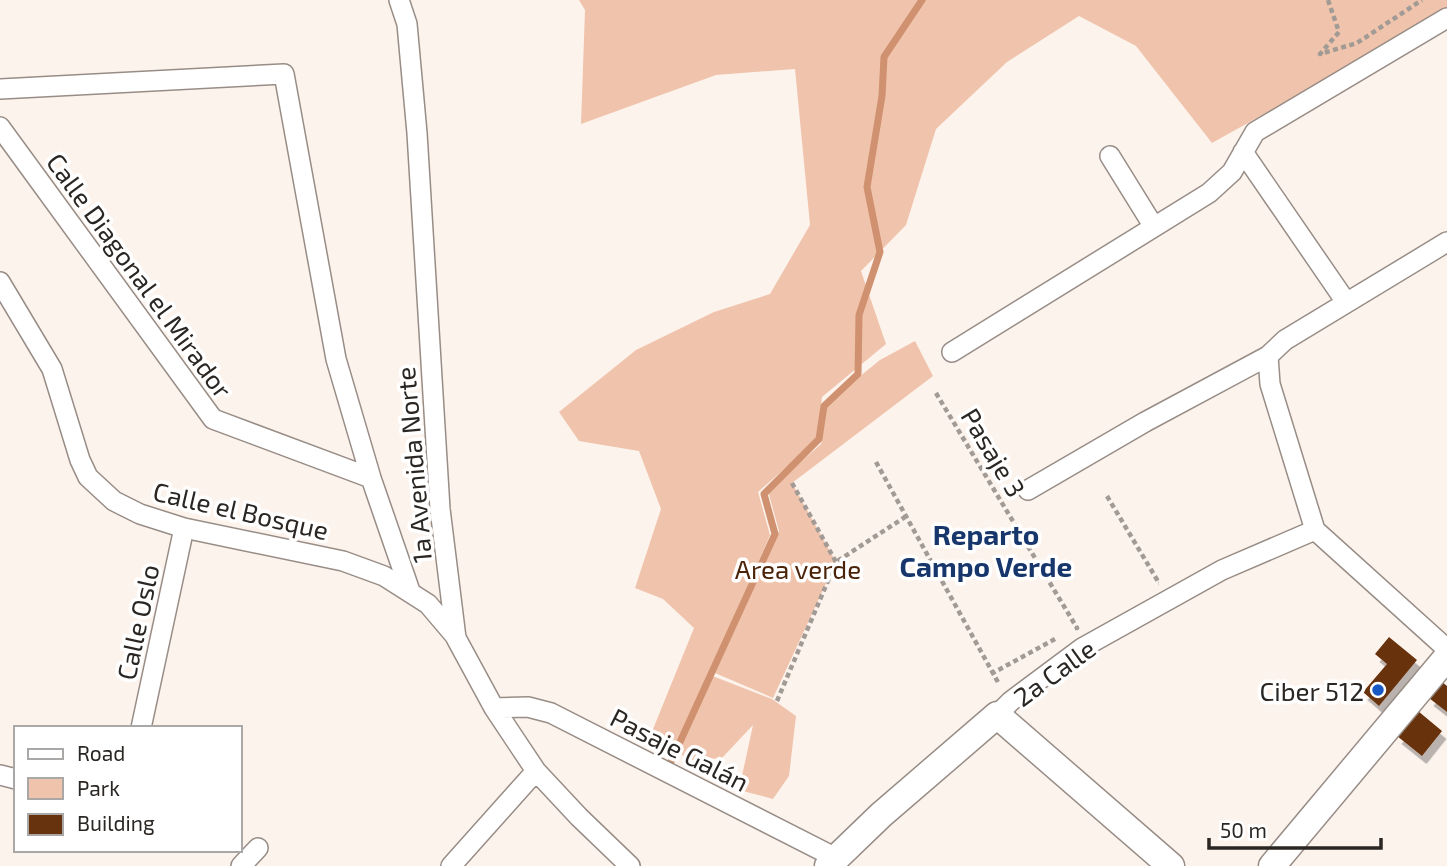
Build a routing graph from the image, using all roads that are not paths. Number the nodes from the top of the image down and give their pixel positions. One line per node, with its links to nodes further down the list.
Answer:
1 (399, 0): 18 (street, 1a Avenida Norte)
2 (1447, 18): 5 (street)
3 (0, 89): 13 (street)
4 (0, 127): 13 (street, Calle Diagonal el Mirador)
5 (1243, 152): 7 (street); 10 (street)
6 (1110, 156): 7 (street)
7 (1154, 227): 11 (street)
8 (1447, 242): 10 (street)
9 (0, 282): 15 (street, Calle el Bosque)
10 (1346, 302): 12 (street)
11 (952, 352)
12 (1268, 356): 14 (street); 16 (street)
13 (371, 478): 17 (street)
14 (1028, 491)
15 (184, 528): 17 (street, Calle el Bosque); 23 (street, Calle Oslo)
16 (1315, 530): 19 (street); 22 (street, 2a Calle)
17 (410, 591): 18 (street, Calle el Bosque)
18 (456, 638): 21 (street, 1a Avenida Norte)
19 (1447, 649)
20 (1447, 657): 31 (street)
21 (494, 708): 24 (street, 1a Avenida Norte); 26 (street, Pasaje Galán)
22 (1004, 708): 26 (street, 2a Calle); 30 (street)
23 (141, 726)
24 (536, 771): 28 (street); 29 (street, 1a Avenida Norte)
25 (258, 848): 27 (street)
26 (832, 862)
27 (241, 866)
28 (451, 866)
29 (630, 866)
30 (1171, 866)
31 (1272, 866)

